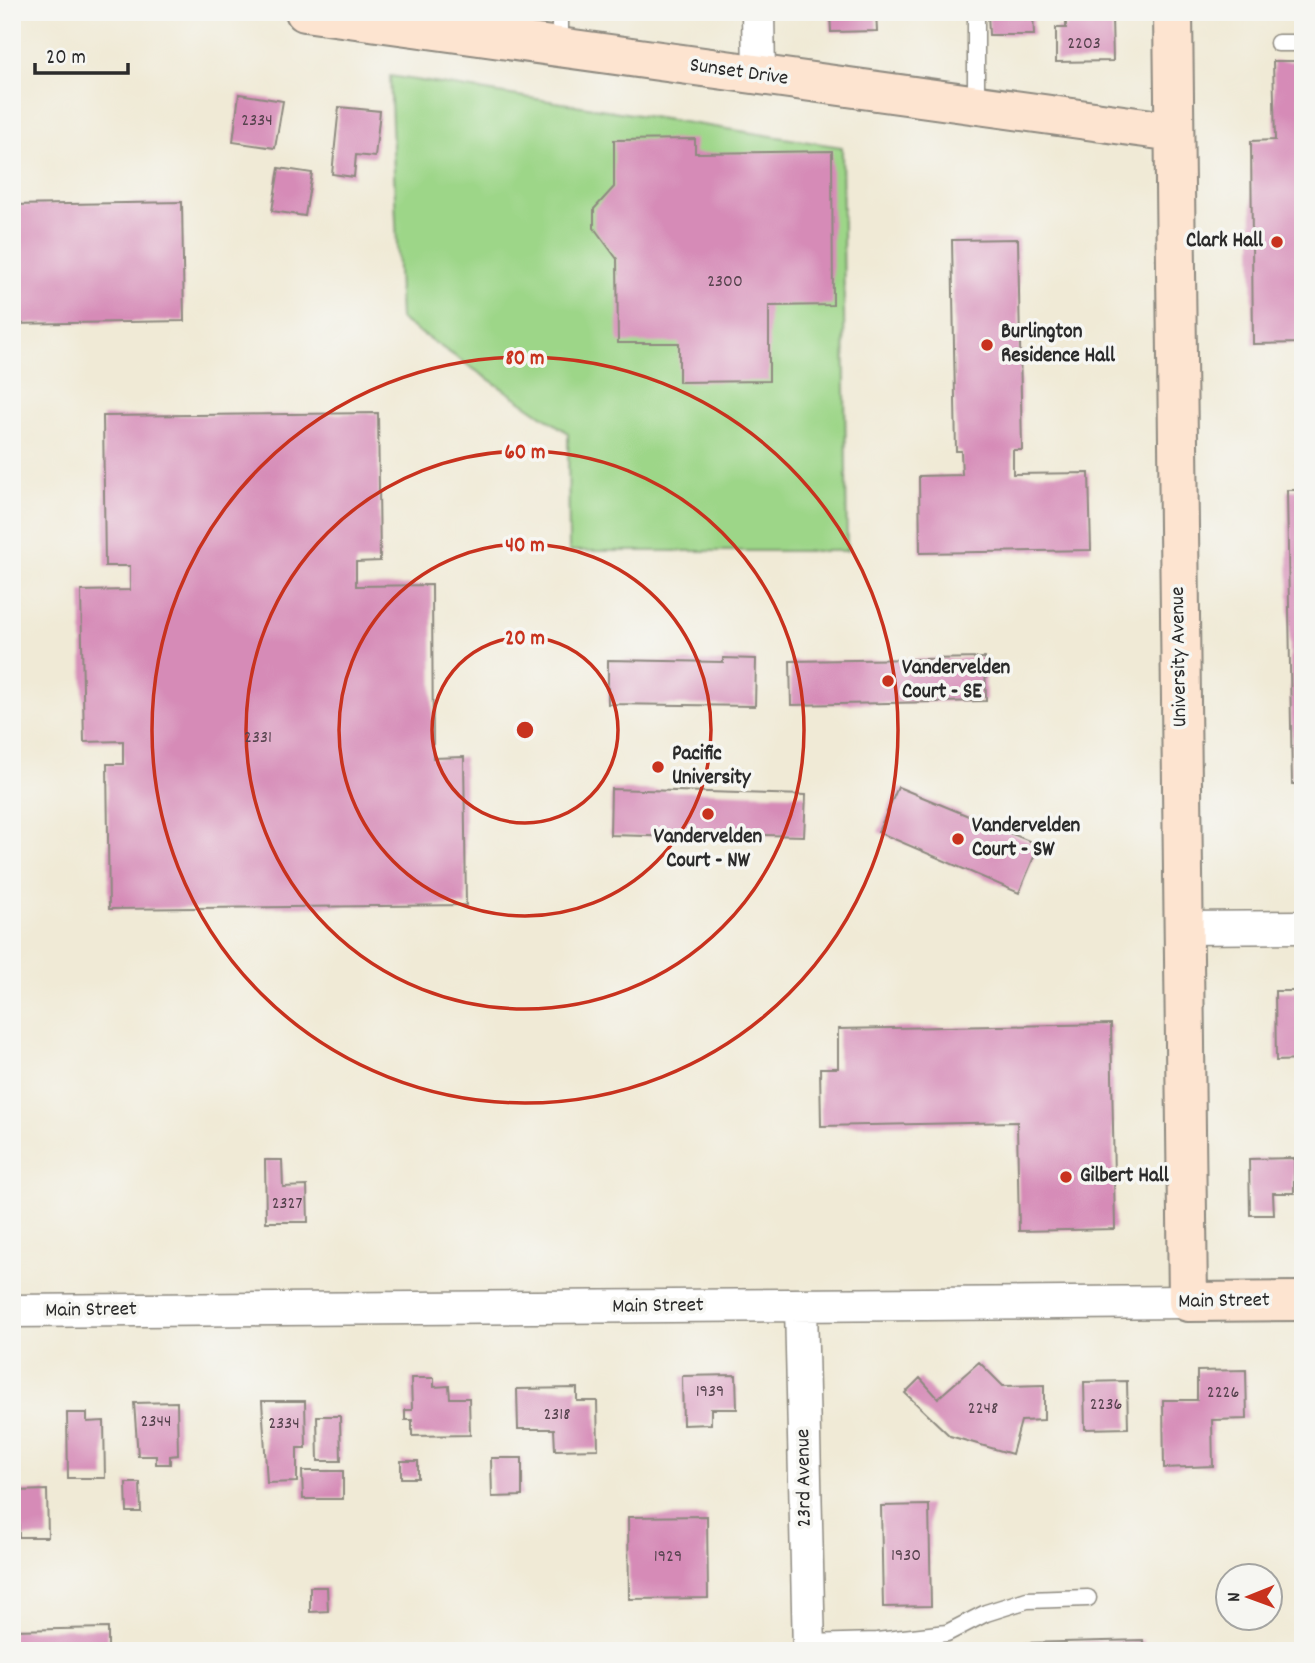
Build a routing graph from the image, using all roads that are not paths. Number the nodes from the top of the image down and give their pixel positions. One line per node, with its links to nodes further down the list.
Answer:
1 (305, 12): 5 (street, Sunset Drive)
2 (758, 12): 9 (street)
3 (976, 12): 10 (lane)
4 (1172, 12): 11 (street, University Avenue)
5 (346, 15): 6 (street, Sunset Drive)
6 (560, 30): 9 (street, Sunset Drive)
7 (1278, 43): 8 (lane)
8 (1303, 43)
9 (759, 76): 10 (street, Sunset Drive)
10 (976, 106): 11 (street, Sunset Drive)
11 (1174, 132): 13 (street, University Avenue)
12 (1303, 927): 13 (street)
13 (1184, 928): 15 (street, University Avenue)
14 (1303, 1301): 15 (street, Main Street)
15 (1188, 1302): 16 (street, Main Street)
16 (801, 1306): 17 (street, Main Street); 19 (street, 23rd Avenue)
17 (12, 1311)
18 (1088, 1598): 19 (lane)
19 (809, 1647)

